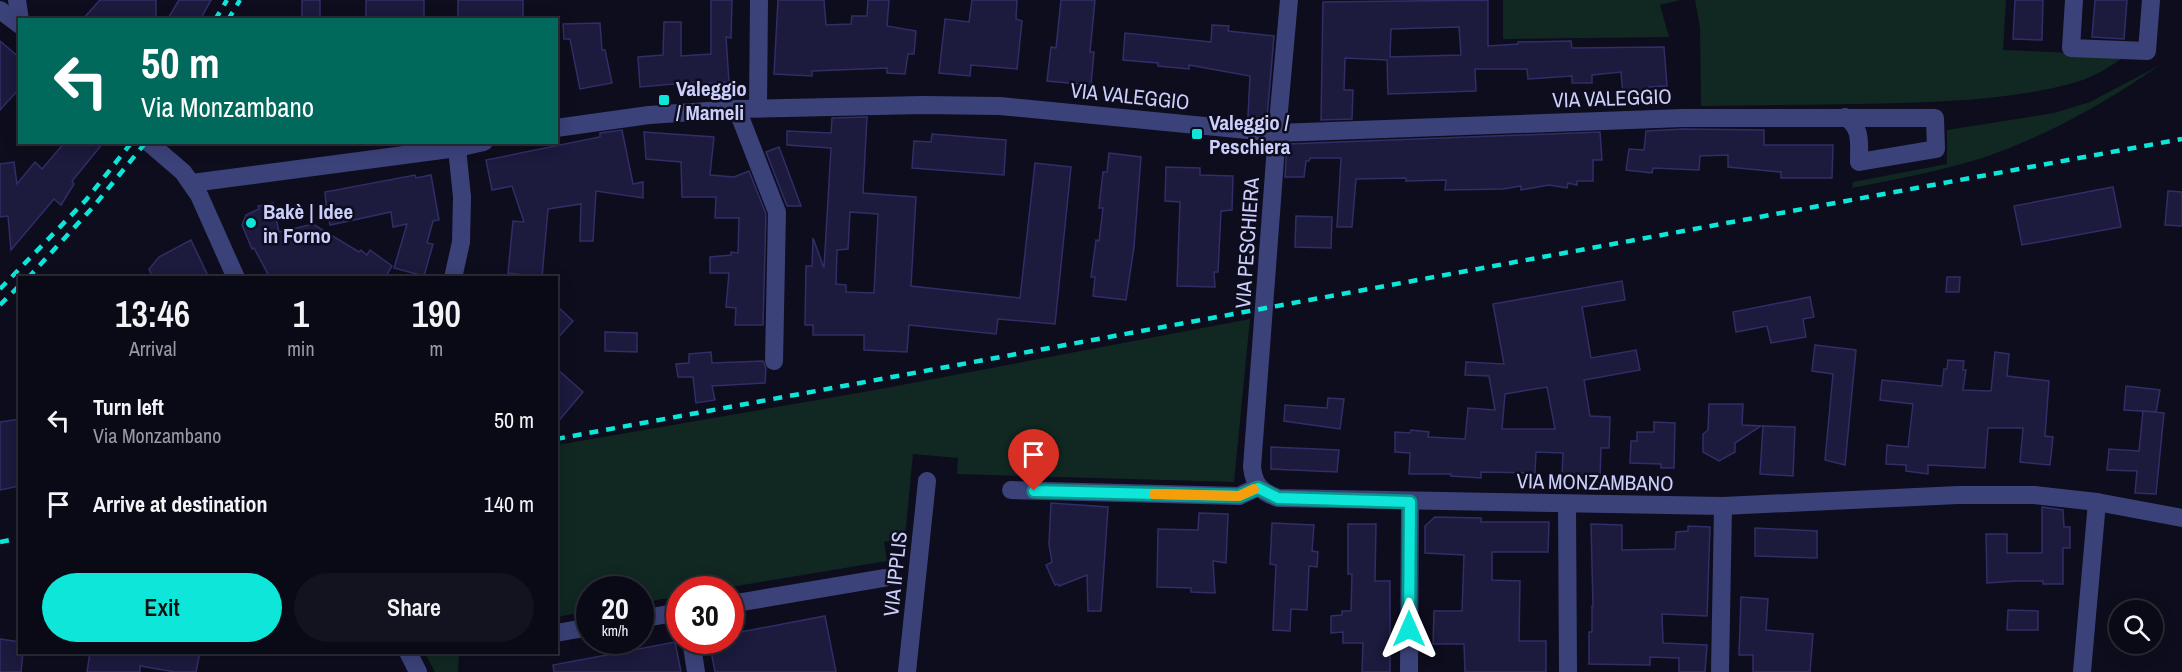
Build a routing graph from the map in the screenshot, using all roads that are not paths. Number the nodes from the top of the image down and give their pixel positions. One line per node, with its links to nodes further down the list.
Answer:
1 (17, 0): 7 (street)
2 (759, 0): 9 (street)
3 (1289, 0): 13 (street, VIA PESCHIERA)
4 (2074, 0): 5 (street)
5 (2151, 0)
6 (0, 9): 8 (street)
7 (20, 18)
8 (18, 23)
9 (758, 108): 10 (street, VIA VALEGGIO); 13 (street, VIA VALEGGIO)
10 (737, 109): 12 (street, VIA VALEGGIO); 20 (street)
11 (1845, 117): 11 (street, VIA VALEGGIO); 13 (street, VIA VALEGGIO)
12 (558, 128)
13 (1277, 133): 22 (street, VIA PESCHIERA)
14 (150, 144): 17 (street)
15 (475, 144): 16 (street)
16 (456, 148): 17 (street); 19 (street)
17 (192, 183): 18 (street)
18 (235, 276)
19 (453, 276)
20 (774, 361)
21 (927, 481): 37 (street, VIA IPPLIS)
22 (1258, 488): 23 (street); 24 (street, VIA MONZAMBANO)
23 (1011, 490)
24 (1410, 502): 26 (street, VIA MONZAMBANO); 38 (street)
25 (2097, 502): 27 (street, VIA MONZAMBANO); 28 (street, VIA MONZAMBANO); 41 (street)
26 (1567, 504): 27 (street, VIA MONZAMBANO); 39 (street)
27 (1724, 506): 40 (street)
28 (2182, 518)
29 (884, 578): 30 (street, VIA IPPLIS)
30 (744, 602)
31 (576, 629): 32 (street)
32 (558, 633)
33 (409, 654): 35 (street)
34 (693, 654): 36 (street)
35 (418, 672)
36 (696, 672)
37 (907, 672)
38 (1409, 672)
39 (1568, 672)
40 (1720, 672)
41 (2082, 672)

